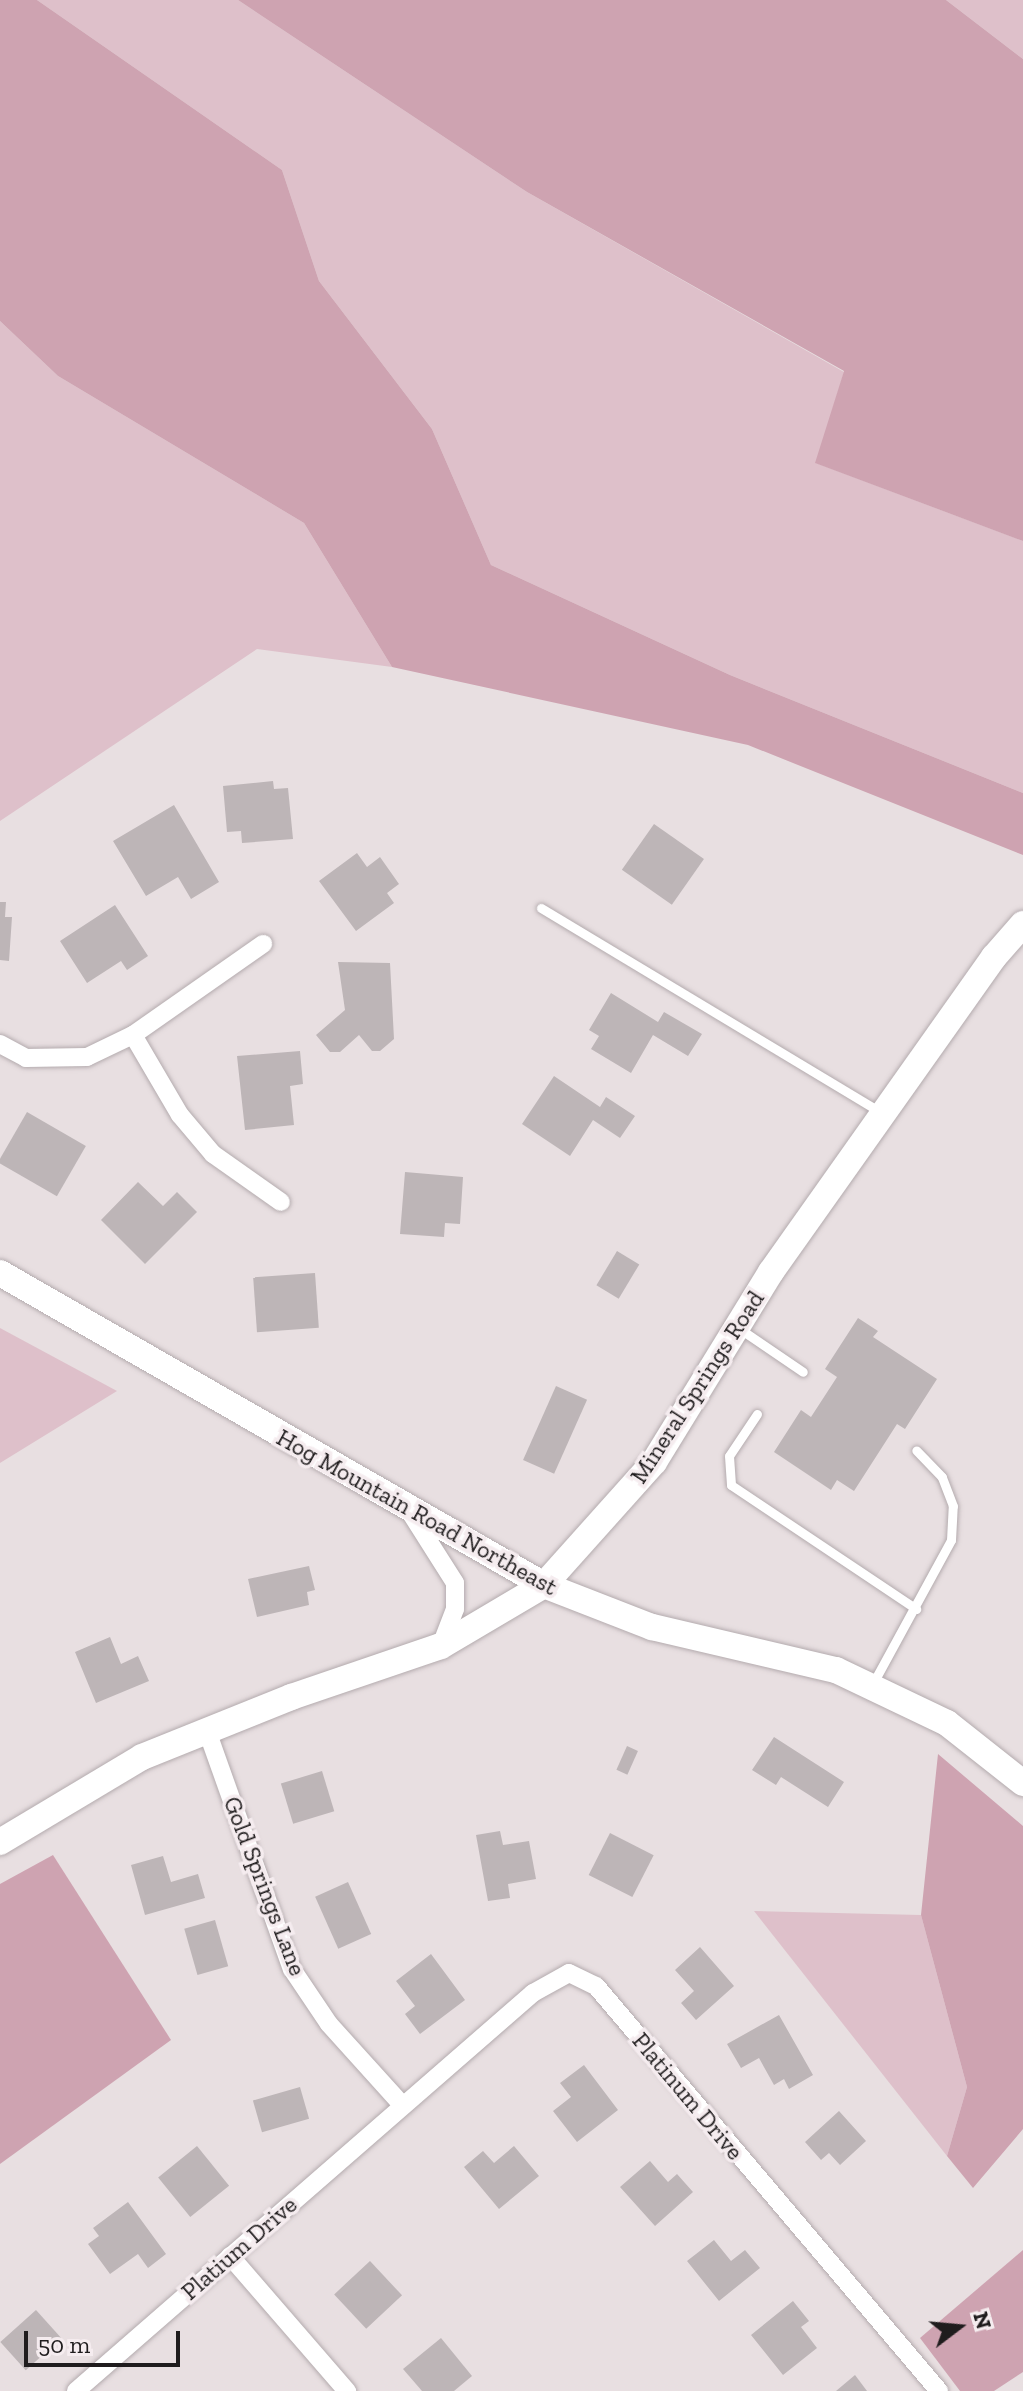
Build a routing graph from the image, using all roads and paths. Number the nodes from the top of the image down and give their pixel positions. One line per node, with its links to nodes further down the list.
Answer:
1 (541, 908): 6 (lane)
2 (1023, 924): 6 (street, Mineral Springs Road)
3 (263, 944): 4 (street)
4 (133, 1035): 5 (street); 7 (street)
5 (0, 1044)
6 (883, 1114): 9 (street, Mineral Springs Road)
7 (281, 1202)
8 (0, 1273): 13 (street, Hog Mountain Road Northeast)
9 (737, 1327): 10 (lane); 14 (street, Mineral Springs Road)
10 (803, 1372)
11 (757, 1414): 15 (lane)
12 (916, 1450): 15 (lane)
13 (410, 1512): 14 (street, Hog Mountain Road Northeast); 16 (street)
14 (544, 1585): 16 (street, Mineral Springs Road); 17 (street, Hog Mountain Road Northeast)
15 (916, 1609): 17 (lane)
16 (441, 1646): 18 (street, Mineral Springs Road)
17 (872, 1685): 19 (street, Hog Mountain Road Northeast)
18 (206, 1728): 20 (street, Mineral Springs Road); 21 (street, Gold Springs Lane)
19 (1023, 1783)
20 (0, 1842)
21 (403, 2106): 22 (street, Platium Drive); 25 (street, Platinum Drive)
22 (230, 2256): 23 (street, Platium Drive); 24 (street)
23 (76, 2391)
24 (347, 2391)
25 (939, 2391)

